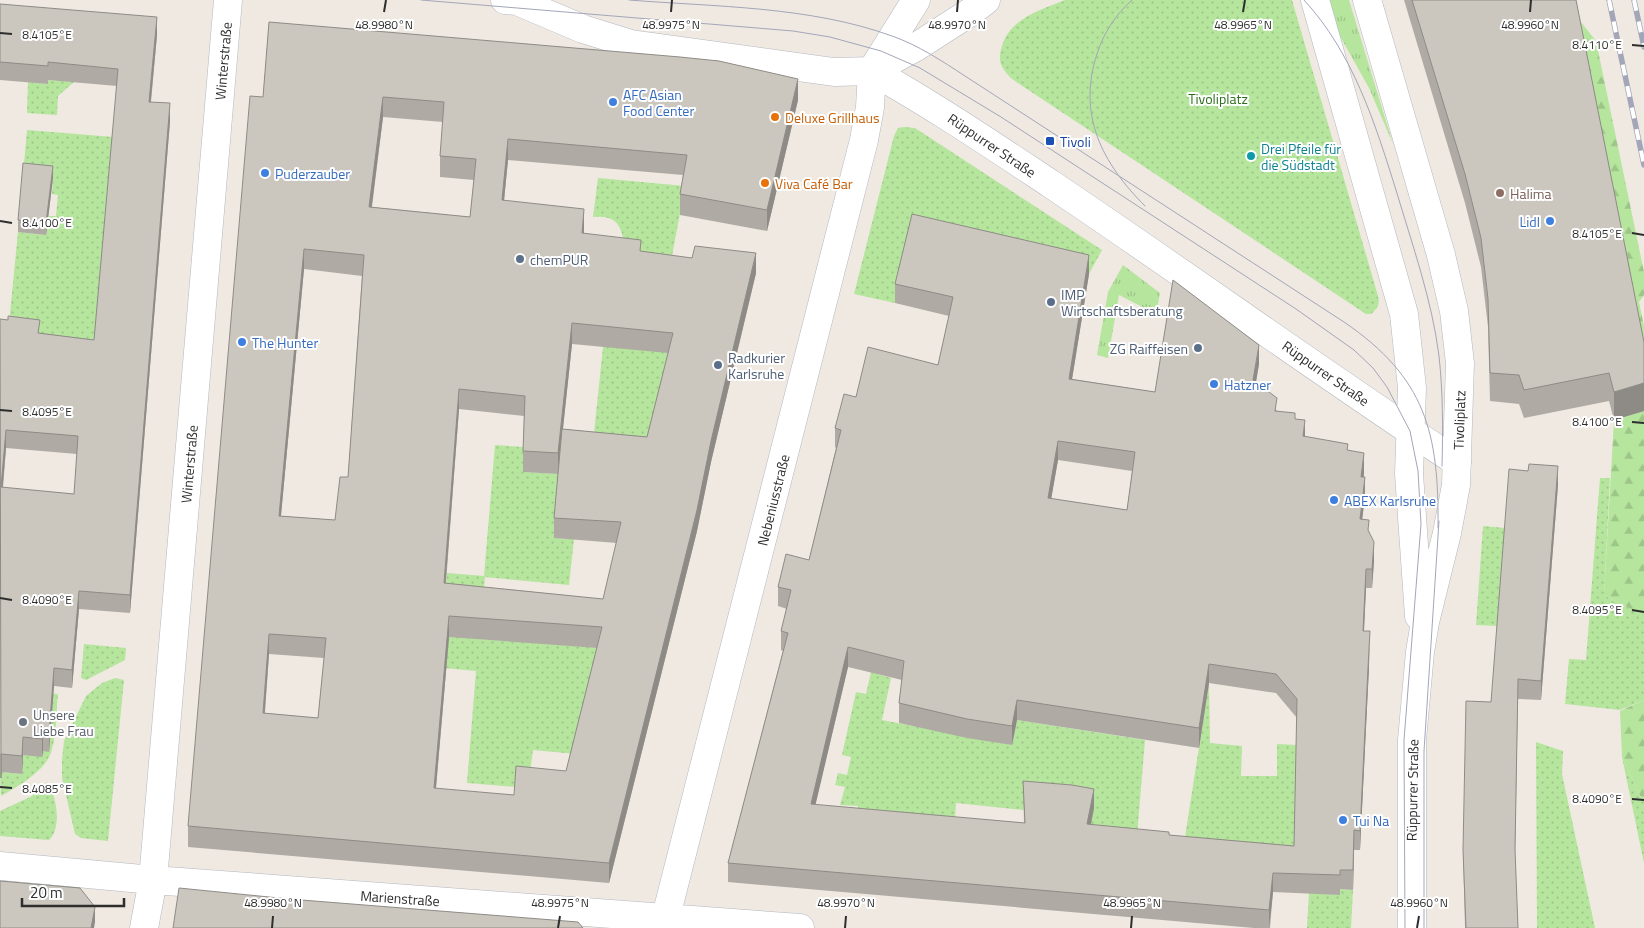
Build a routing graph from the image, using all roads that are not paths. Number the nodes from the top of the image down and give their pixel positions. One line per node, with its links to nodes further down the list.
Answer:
1 (228, 0): 12 (street, Winterstraße)
2 (514, 0): 7 (street)
3 (916, 0): 7 (street)
4 (986, 0): 7 (street)
5 (1315, 0): 8 (street, Rüppurrer Straße)
6 (1367, 0): 9 (street, Tivoliplatz)
7 (872, 71): 8 (street, Rüppurrer Straße); 13 (street, Nebeniusstraße)
8 (1410, 431): 9 (street, Rüppurrer Straße); 10 (street, Rüppurrer Straße)
9 (1457, 462): 10 (street, Rüppurrer Straße)
10 (1420, 652): 16 (street, Rüppurrer Straße)
11 (0, 866): 12 (street, Marienstraße)
12 (153, 880): 13 (street, Marienstraße); 14 (street, Winterstraße)
13 (665, 923): 15 (street, Marienstraße)
14 (144, 928)
15 (800, 928)
16 (1412, 928)

